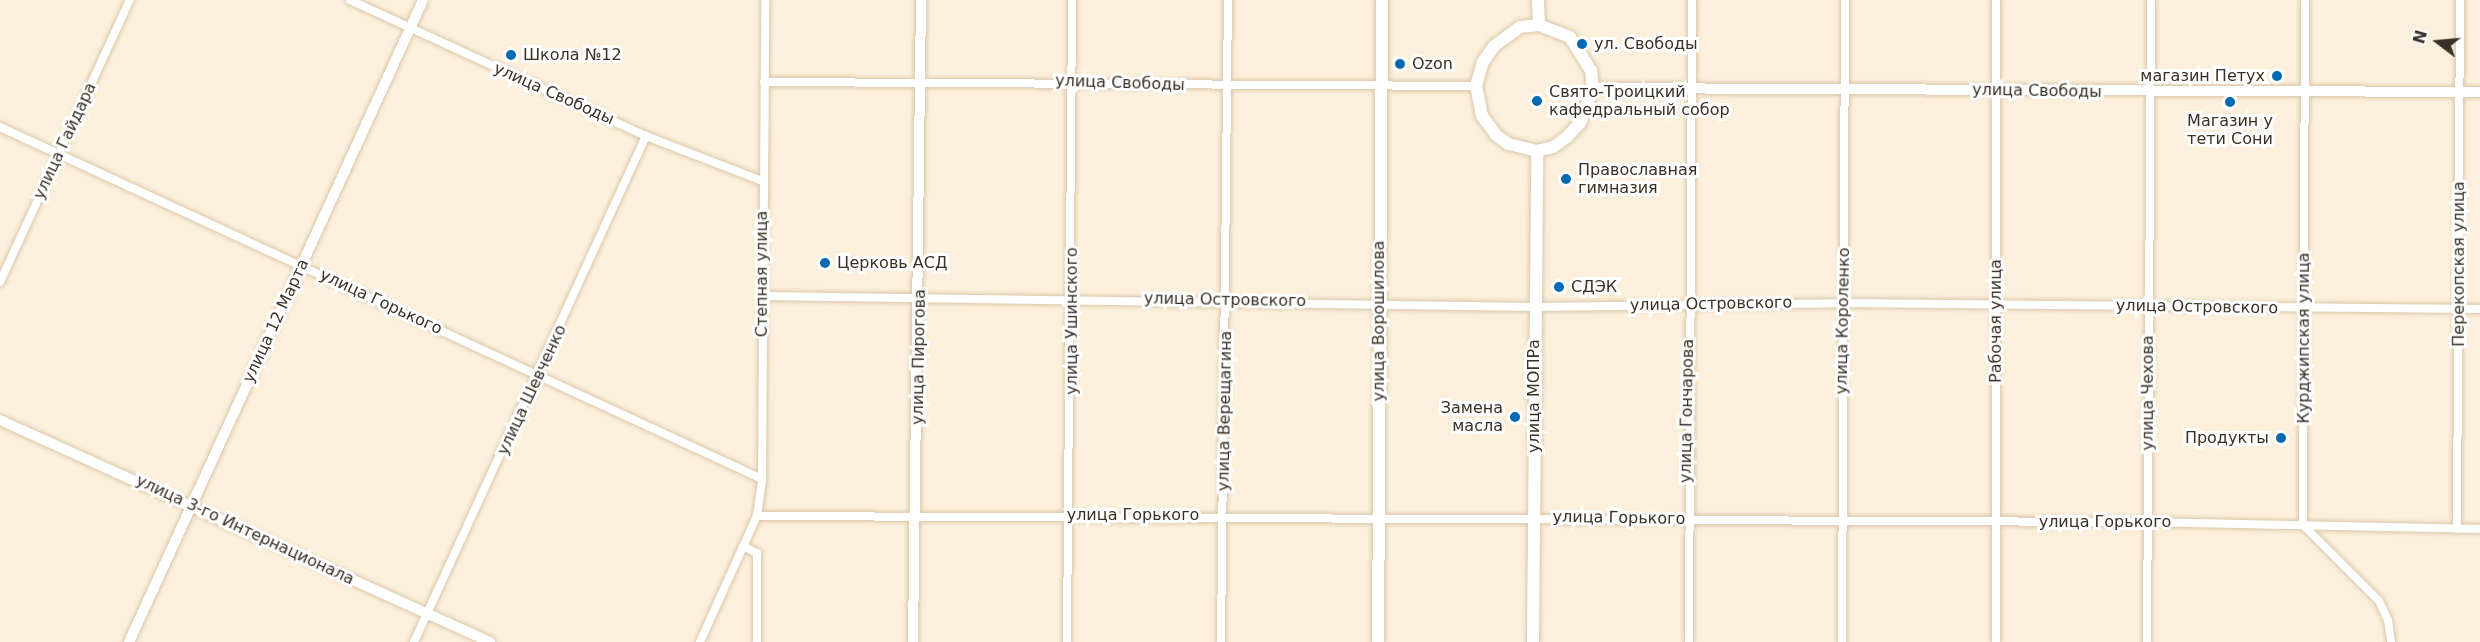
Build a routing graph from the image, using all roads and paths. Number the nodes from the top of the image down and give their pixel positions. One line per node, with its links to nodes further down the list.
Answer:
1 (130, 0): 35 (street, улица Гайдара)
2 (350, 0): 17 (street, улица Свободы)
3 (423, 0): 17 (street, улица 12 Марта)
4 (765, 0): 19 (street, Степная улица)
5 (921, 0): 20 (street, улица Пирогова)
6 (1072, 0): 18 (street, улица Ушинского)
7 (1228, 0): 22 (street, улица Верещагина)
8 (1382, 0): 21 (main road, улица Ворошилова)
9 (1538, 0): 16 (main road)
10 (1692, 0): 25 (street, улица Гончарова)
11 (1845, 0): 26 (street, улица Короленко)
12 (1996, 0): 27 (street, Рабочая улица)
13 (2151, 0): 28 (street, улица Чехова)
14 (2305, 0): 31 (street, Курджипская улица)
15 (2460, 0): 29 (street, Перекопская улица)
16 (1539, 25): 23 (main road); 24 (main road)
17 (410, 28): 33 (street, улица Свободы); 37 (street, улица 12 Марта)
18 (1074, 81): 20 (street, улица Свободы); 22 (street, улица Свободы); 41 (street, улица Ушинского)
19 (764, 82): 20 (street, улица Свободы); 36 (street, Степная улица)
20 (919, 82): 40 (street, улица Пирогова)
21 (1382, 85): 22 (street, улица Свободы); 23 (street, улица Свободы); 43 (main road, улица Ворошилова)
22 (1226, 86): 42 (street, улица Верещагина)
23 (1476, 86): 34 (main road)
24 (1593, 88): 25 (street, улица Свободы); 34 (main road)
25 (1690, 88): 26 (street, улица Свободы); 45 (street, улица Гончарова)
26 (1844, 89): 27 (street, улица Свободы); 44 (street, улица Короленко)
27 (1996, 90): 28 (street, улица Свободы); 46 (street, Рабочая улица)
28 (2151, 92): 31 (street, улица Свободы); 47 (street, улица Чехова)
29 (2458, 92): 30 (street, улица Свободы); 31 (street, улица Свободы); 50 (street, Перекопская улица)
30 (2480, 92)
31 (2305, 94): 49 (street, Курджипская улица)
32 (0, 128): 35 (street, улица Горького)
33 (646, 136): 36 (street, улица Свободы); 52 (street, улица Шевченко)
34 (1537, 151): 48 (main road, улица МОПРа)
35 (58, 154): 37 (street, улица Горького); 38 (street, улица Гайдара)
36 (762, 181): 39 (street, Степная улица)
37 (301, 266): 52 (street, улица Горького); 55 (street, улица 12 Марта)
38 (0, 282)
39 (763, 296): 40 (street, улица Островского); 54 (street, Степная улица)
40 (920, 298): 41 (street, улица Островского); 56 (street, улица Пирогова)
41 (1072, 299): 42 (street, улица Островского); 57 (street, улица Ушинского)
42 (1227, 300): 43 (street, улица Островского); 58 (street, улица Верещагина)
43 (1379, 302): 48 (street, улица Островского); 60 (main road, улица Ворошилова)
44 (1844, 303): 45 (street, улица Островского); 46 (street, улица Островского); 63 (street, улица Короленко)
45 (1689, 304): 48 (street, улица Островского); 62 (street, улица Гончарова)
46 (1996, 305): 47 (street, улица Островского); 64 (street, Рабочая улица)
47 (2149, 306): 49 (street, улица Островского); 65 (street, улица Чехова)
48 (1534, 307): 61 (main road, улица МОПРа)
49 (2304, 308): 50 (street, улица Островского); 66 (street, Курджипская улица)
50 (2459, 308): 51 (street, улица Островского); 67 (street, Перекопская улица)
51 (2480, 309)
52 (540, 375): 54 (street, улица Горького); 70 (street, улица Шевченко)
53 (0, 420): 55 (street, улица 3-го Интернационала)
54 (762, 479): 59 (street, Степная улица)
55 (192, 505): 70 (street, улица 3-го Интернационала); 71 (street, улица 12 Марта)
56 (917, 514): 57 (street, улица Горького); 59 (street, улица Горького); 76 (street, улица Пирогова)
57 (1070, 515): 58 (street, улица Горького); 77 (street, улица Ушинского)
58 (1223, 515): 60 (street, улица Горького); 78 (street, улица Верещагина)
59 (757, 516): 69 (street, Степная улица)
60 (1378, 517): 61 (street, улица Горького); 79 (main road, улица Ворошилова)
61 (1533, 517): 62 (street, улица Горького); 80 (main road, улица МОПРа)
62 (1686, 519): 63 (street, улица Горького); 81 (street, улица Гончарова)
63 (1839, 522): 64 (street, улица Горького); 82 (street, улица Короленко)
64 (1996, 522): 65 (street, улица Горького); 83 (street, Рабочая улица)
65 (2147, 522): 66 (street, улица Горького); 84 (street, улица Чехова)
66 (2303, 525): 67 (street, улица Горького); 85 (street)
67 (2457, 529): 68 (street, улица Горького)
68 (2480, 529)
69 (744, 546): 74 (street, Степная улица); 75 (street)
70 (427, 614): 72 (street, улица Шевченко); 73 (street, улица 3-го Интернационала)
71 (129, 642)
72 (414, 642)
73 (490, 642)
74 (700, 642)
75 (757, 642)
76 (913, 642)
77 (1067, 642)
78 (1221, 642)
79 (1378, 642)
80 (1533, 642)
81 (1689, 642)
82 (1842, 642)
83 (1996, 642)
84 (2146, 642)
85 (2391, 642)

